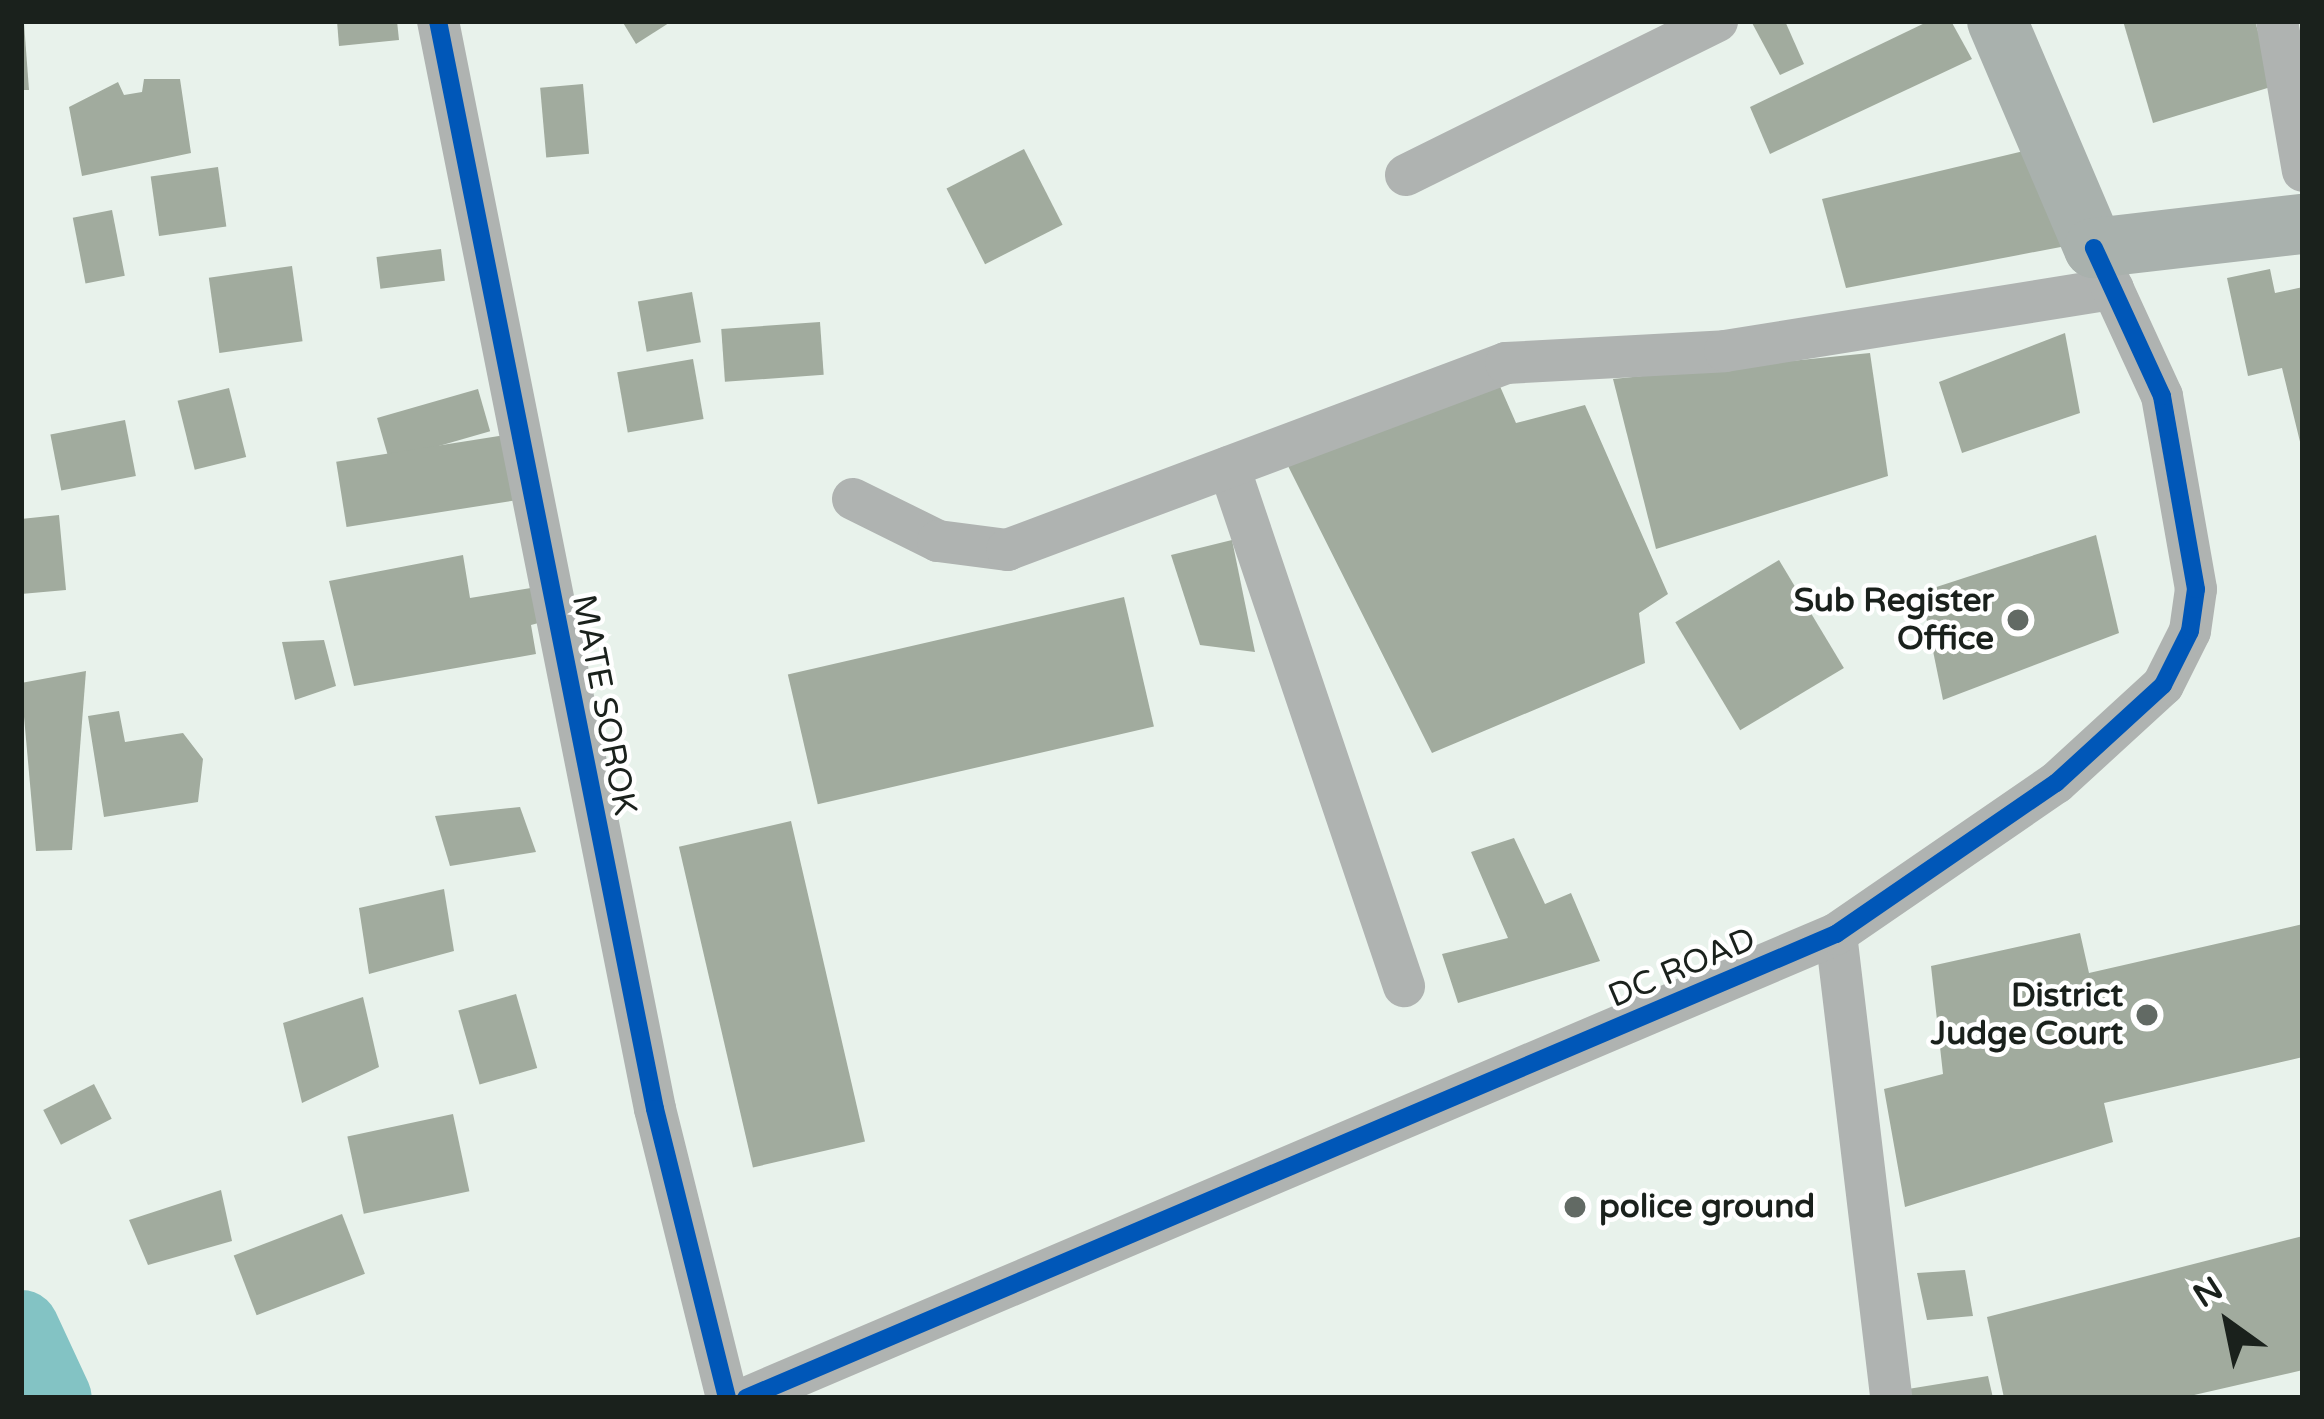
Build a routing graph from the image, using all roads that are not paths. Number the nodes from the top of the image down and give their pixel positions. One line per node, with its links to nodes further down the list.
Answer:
1 (439, 21): 13 (street, MATE SOROK)
2 (1717, 21): 6 (street)
3 (1997, 21): 8 (highway)
4 (2277, 21): 5 (street)
5 (2303, 171)
6 (1406, 175)
7 (2303, 224): 8 (highway)
8 (2104, 268): 9 (street); 11 (street, DC ROAD)
9 (1229, 466): 10 (street); 12 (street)
10 (853, 499)
11 (1836, 934): 14 (street, DC ROAD); 15 (street)
12 (1404, 986)
13 (727, 1398)
14 (746, 1398)
15 (1892, 1398)

